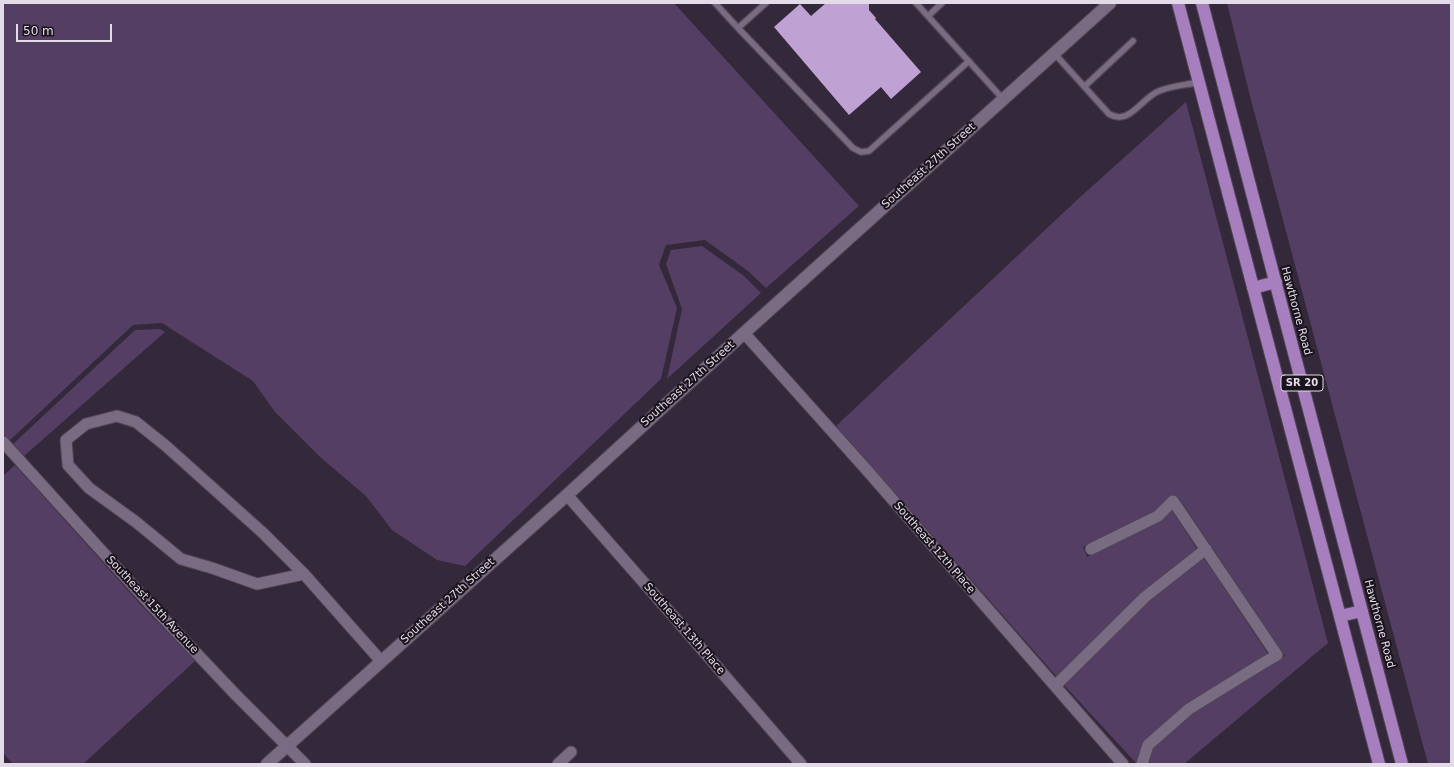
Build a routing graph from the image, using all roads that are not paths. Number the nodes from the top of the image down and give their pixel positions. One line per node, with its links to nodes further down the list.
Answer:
1 (715, 3): 9 (lane)
2 (766, 3): 9 (lane)
3 (916, 3): 8 (lane)
4 (942, 3): 8 (lane)
5 (1110, 3): 11 (street, Southeast 27th Street)
6 (1178, 3): 13 (highway, SR 20)
7 (1202, 3): 16 (highway, Hawthorne Road / SR 20)
8 (928, 16): 12 (lane)
9 (738, 28): 12 (lane)
10 (1134, 41): 14 (lane)
11 (1054, 52): 14 (lane); 15 (street, Southeast 27th Street)
12 (969, 61): 15 (lane)
13 (1199, 82): 14 (lane); 17 (highway, SR 20)
14 (1085, 86)
15 (1003, 99): 18 (street, Southeast 27th Street)
16 (1276, 282): 17 (highway); 24 (highway, Hawthorne Road / SR 20)
17 (1253, 288): 25 (highway, SR 20)
18 (744, 333): 20 (street, Southeast 27th Street); 27 (street, Southeast 12th Place)
19 (3, 442): 28 (street, Southeast 15th Avenue)
20 (567, 495): 26 (street, Southeast 27th Street); 33 (street, Southeast 13th Place)
21 (1091, 549): 22 (street)
22 (1206, 549): 27 (street); 35 (street)
23 (304, 574): 23 (street); 26 (street)
24 (1362, 612): 25 (highway); 37 (highway, Hawthorne Road / SR 20)
25 (1340, 616): 36 (highway, SR 20)
26 (381, 661): 28 (street, Southeast 27th Street)
27 (1055, 686): 34 (street, Southeast 12th Place)
28 (288, 745): 30 (street, Southeast 27th Street); 31 (street, Southeast 15th Avenue)
29 (571, 752): 32 (street)
30 (267, 764)
31 (305, 764)
32 (558, 764)
33 (801, 764)
34 (1123, 764)
35 (1142, 764)
36 (1379, 764)
37 (1402, 764)

